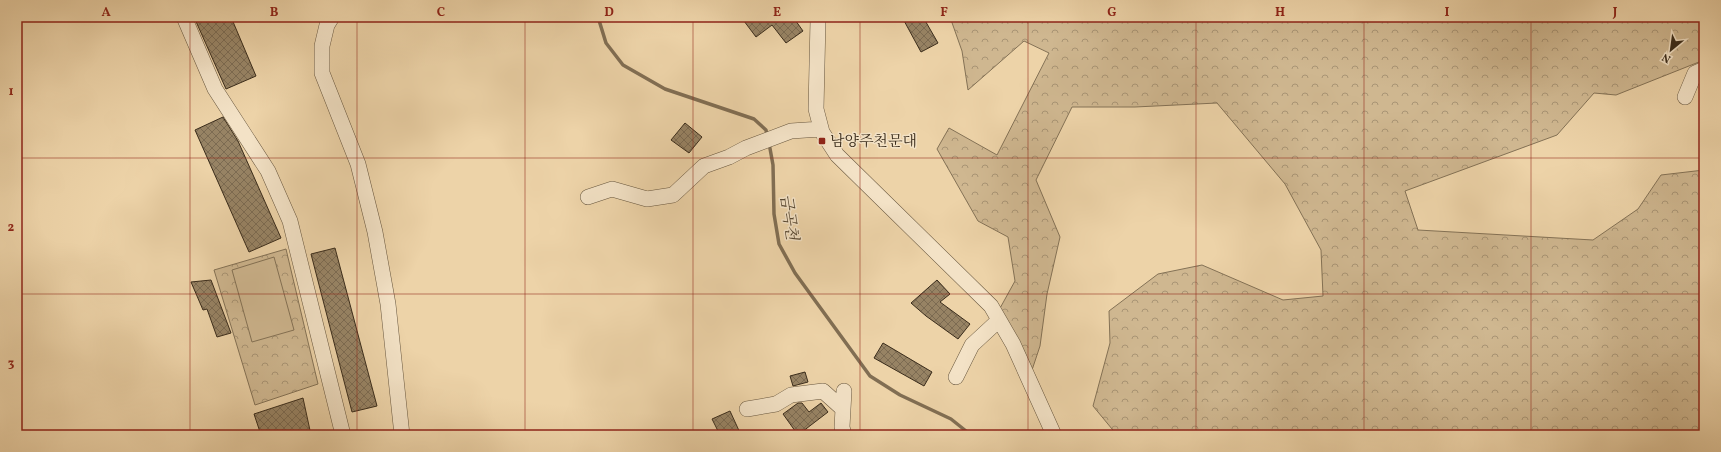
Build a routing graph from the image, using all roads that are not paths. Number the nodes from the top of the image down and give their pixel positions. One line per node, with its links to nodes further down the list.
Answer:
1 (184, 17): 13 (street)
2 (332, 17): 14 (street)
3 (816, 17): 6 (street)
4 (1704, 69): 5 (street)
5 (1685, 97)
6 (821, 129): 7 (street); 8 (street)
7 (588, 197)
8 (1000, 320): 9 (street); 16 (street)
9 (956, 377)
10 (844, 391): 12 (street)
11 (747, 409): 12 (street)
12 (843, 409): 15 (street)
13 (343, 435)
14 (402, 435)
15 (844, 435)
16 (1054, 435)

